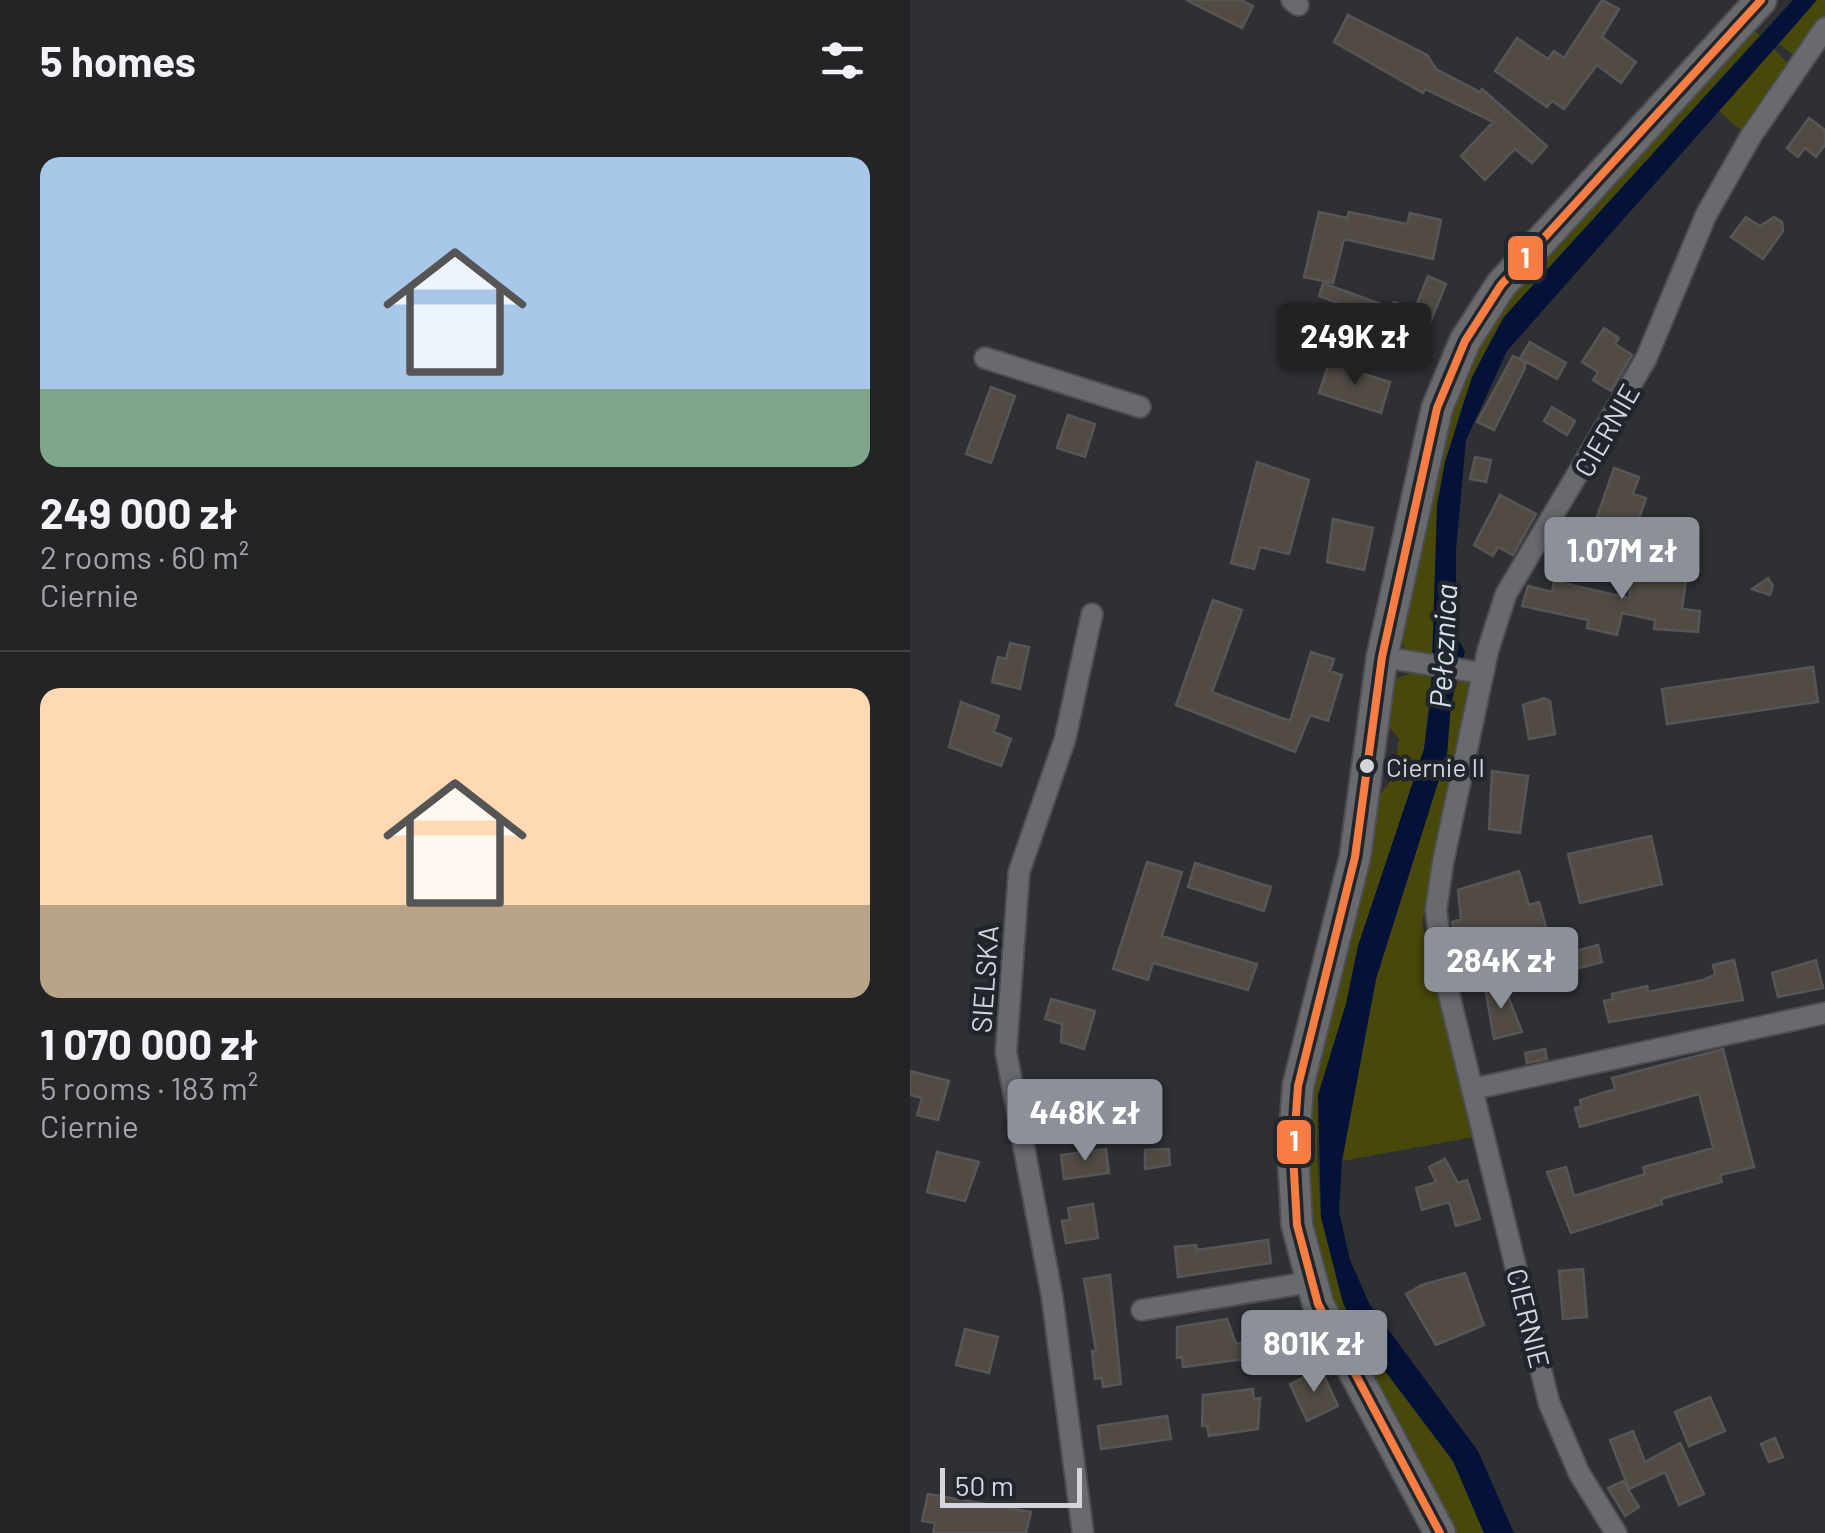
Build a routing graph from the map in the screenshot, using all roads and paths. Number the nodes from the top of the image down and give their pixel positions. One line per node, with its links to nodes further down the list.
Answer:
1 (1761, 0): 6 (street)
2 (1825, 28): 7 (street, CIERNIE)
3 (986, 358): 4 (street)
4 (1140, 407)
5 (1092, 614): 12 (street, SIELSKA)
6 (1382, 657): 7 (street); 10 (street)
7 (1472, 672): 9 (street, CIERNIE)
8 (1825, 1013): 9 (street)
9 (1473, 1089): 14 (street, CIERNIE)
10 (1311, 1282): 11 (street); 13 (street)
11 (1142, 1310)
12 (1084, 1533)
13 (1440, 1533)
14 (1616, 1533)

